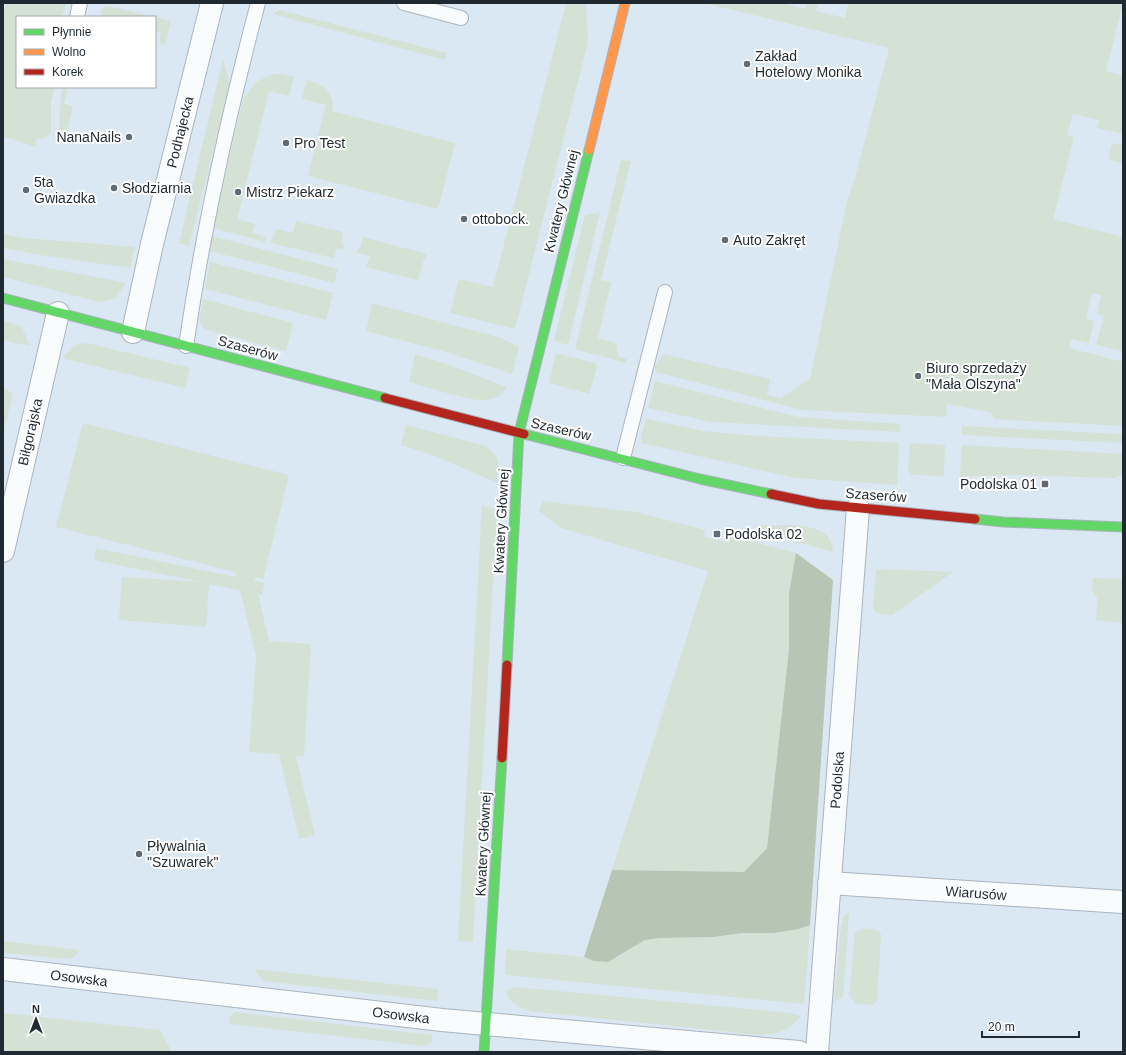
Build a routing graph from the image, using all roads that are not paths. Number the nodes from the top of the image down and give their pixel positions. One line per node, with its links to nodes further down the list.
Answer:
1 (80, 3): 6 (lane)
2 (212, 3): 11 (street, Podhajecka)
3 (258, 3): 12 (lane)
4 (404, 3): 7 (lane)
5 (625, 3): 13 (street, Kwatery Głównej)
6 (77, 16)
7 (461, 18)
8 (665, 292): 14 (lane)
9 (3, 298): 10 (street, Szaserów)
10 (58, 313): 11 (street, Szaserów); 17 (street, Biłgorajska)
11 (133, 332): 12 (street, Szaserów)
12 (186, 346): 13 (street, Szaserów)
13 (519, 433): 14 (street, Szaserów); 21 (street, Kwatery Głównej)
14 (623, 458): 15 (street, Szaserów)
15 (858, 508): 16 (street, Szaserów); 18 (street, Podolska)
16 (1123, 527)
17 (3, 551)
18 (829, 883): 19 (street, Wiarusów); 24 (street, Podolska)
19 (1123, 902)
20 (3, 969): 21 (street, Osowska)
21 (486, 1023): 22 (street, Kwatery Głównej); 23 (street, Osowska)
22 (484, 1052)
23 (799, 1052)
24 (817, 1052)

